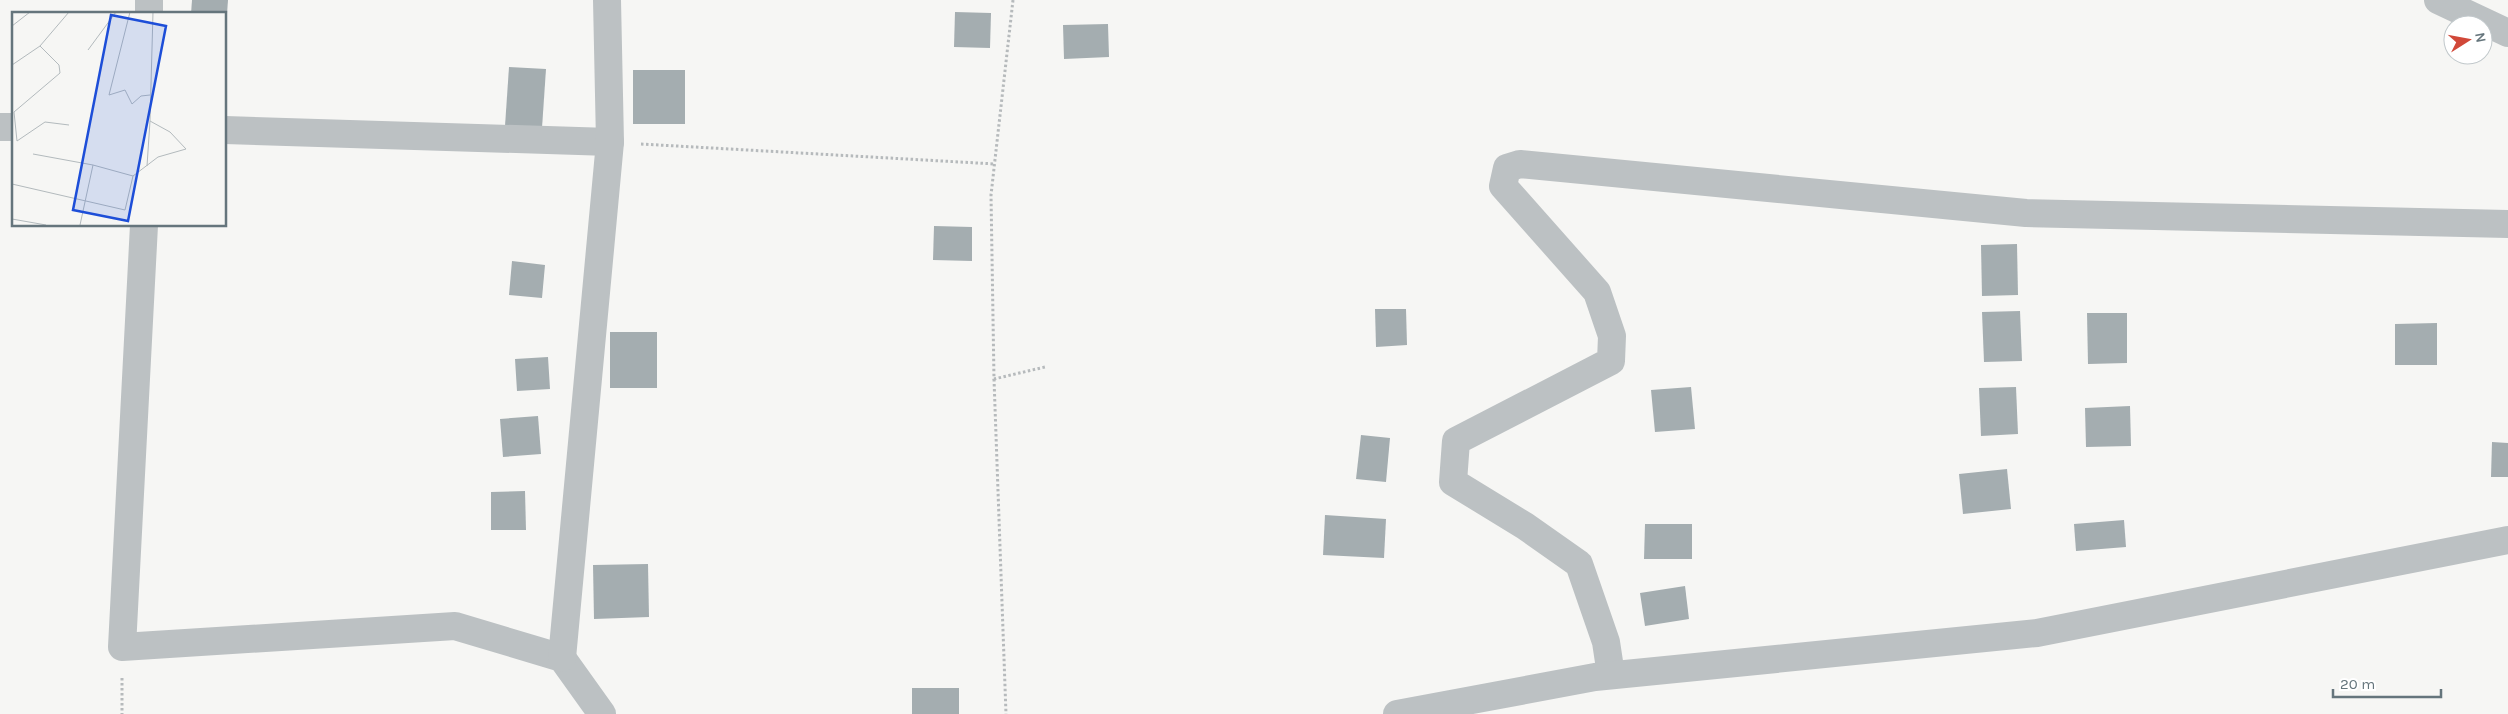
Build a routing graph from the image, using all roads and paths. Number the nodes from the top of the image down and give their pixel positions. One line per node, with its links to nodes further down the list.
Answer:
1 (607, 0): 6 (street)
2 (1013, 0): 7 (path)
3 (2438, 0): 4 (street)
4 (2508, 33)
5 (226, 130): 6 (street)
6 (610, 142): 7 (path); 13 (street)
7 (995, 164): 11 (path)
8 (2508, 224): 14 (street)
9 (144, 226): 13 (street)
10 (1045, 367): 11 (path)
11 (994, 379): 16 (path)
12 (2508, 540): 14 (street)
13 (562, 658): 15 (street)
14 (1611, 675): 17 (street)
15 (602, 714)
16 (1006, 714)
17 (1397, 714)

